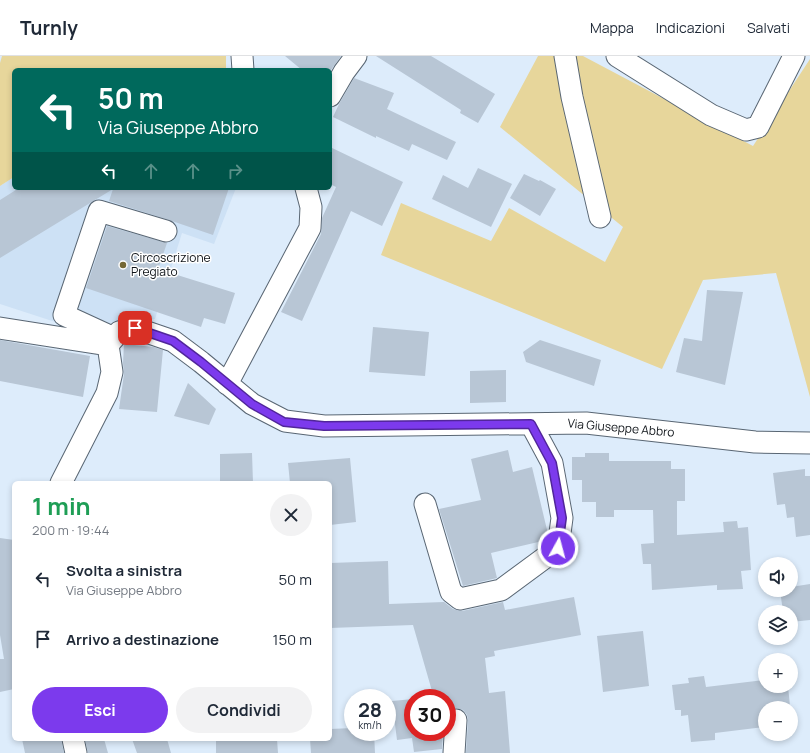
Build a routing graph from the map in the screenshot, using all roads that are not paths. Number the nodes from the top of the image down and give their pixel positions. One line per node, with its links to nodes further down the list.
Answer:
1 (242, 56): 6 (street)
2 (356, 56): 7 (street)
3 (565, 56): 9 (street)
4 (616, 56): 5 (street)
5 (794, 56)
6 (243, 68)
7 (332, 93)
8 (307, 190): 13 (street)
9 (600, 216)
10 (166, 231): 12 (street)
11 (0, 328): 12 (street)
12 (111, 342): 13 (street, Via Giuseppe Abbro); 16 (street)
13 (228, 384): 14 (street, Via Giuseppe Abbro)
14 (531, 424): 15 (street, Via Giuseppe Abbro); 17 (street)
15 (810, 443)
16 (62, 481)
17 (424, 504)
18 (73, 741): 20 (street)
19 (455, 741): 21 (street)
20 (76, 753)
21 (454, 753)

